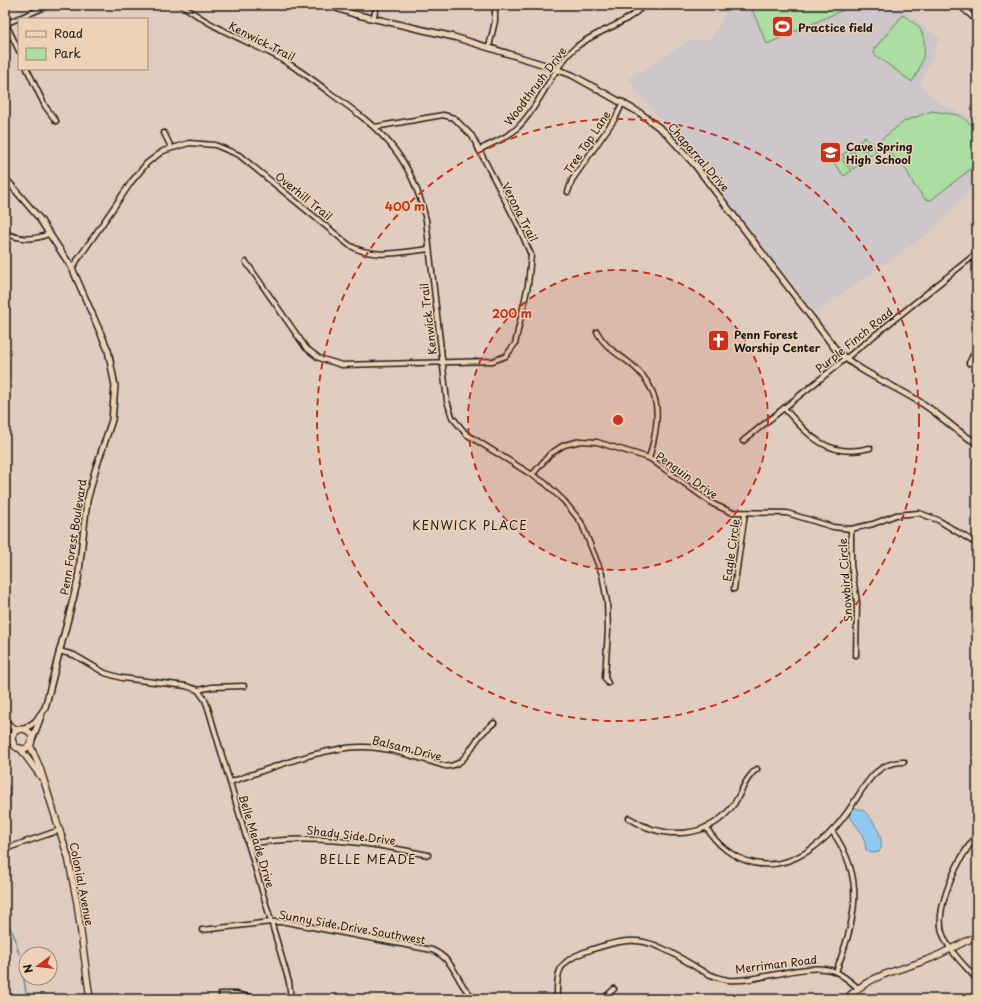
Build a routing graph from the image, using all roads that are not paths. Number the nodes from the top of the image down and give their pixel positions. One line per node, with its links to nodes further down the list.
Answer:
1 (50, 5): 8 (street)
2 (182, 5): 19 (street, Kenwick Trail)
3 (327, 5): 10 (street, Chaparral Drive)
4 (377, 5): 10 (street)
5 (494, 5): 13 (street)
6 (644, 5): 15 (street, Woodthrush Drive)
7 (959, 5): 11 (street)
8 (20, 18)
9 (18, 19): 12 (street)
10 (373, 19): 13 (street, Chaparral Drive)
11 (977, 21)
12 (6, 24): 14 (street)
13 (489, 47): 15 (street, Chaparral Drive)
14 (18, 49)
15 (557, 69): 17 (street, Chaparral Drive); 22 (street, Woodthrush Drive)
16 (27, 70): 18 (street)
17 (622, 102): 24 (street, Tree Top Lane); 33 (street, Chaparral Drive)
18 (56, 122)
19 (375, 127): 22 (street, Verona Trail); 27 (street, Kenwick Trail)
20 (164, 133): 21 (street)
21 (171, 147): 27 (street, Overhill Trail); 30 (street, Overhill Trail)
22 (479, 150): 34 (street, Verona Trail)
23 (5, 178): 26 (street, Penn Forest Boulevard)
24 (568, 192)
25 (5, 233): 26 (street)
26 (50, 233): 30 (street, Penn Forest Boulevard)
27 (429, 249): 34 (street, Kenwick Trail)
28 (977, 253): 33 (street, Purple Finch Road)
29 (246, 262): 34 (street, Verona Trail)
30 (72, 268): 46 (street, Penn Forest Boulevard)
31 (597, 332): 40 (street)
32 (977, 347): 35 (street)
33 (845, 358): 36 (street, Purple Finch Road); 38 (street, Chaparral Drive)
34 (442, 362): 41 (street, Kenwick Trail)
35 (969, 364)
36 (784, 408): 37 (street, Purple Finch Road); 39 (street)
37 (743, 441)
38 (977, 444)
39 (870, 448)
40 (649, 458): 41 (street, Penguin Drive); 42 (street, Penguin Drive)
41 (532, 475): 48 (street, Kenwick Trail)
42 (745, 513): 43 (street, Penguin Drive); 45 (street, Eagle Circle)
43 (851, 529): 44 (street, Penguin Drive); 47 (street, Snowbird Circle)
44 (977, 544)
45 (734, 589)
46 (58, 651): 50 (street); 51 (street, Penn Forest Boulevard)
47 (856, 655)
48 (608, 683)
49 (244, 686): 50 (street)
50 (198, 690): 63 (street, Belle Meade Drive)
51 (42, 714): 54 (street); 58 (street, Penn Forest Boulevard)
52 (5, 722): 55 (main road)
53 (494, 722): 63 (street, Balsam Drive)
54 (25, 729): 55 (main road); 58 (main road, Colonial Avenue)
55 (17, 730): 57 (main road)
56 (5, 732): 57 (main road, Colonial Avenue)
57 (13, 742): 59 (main road, Colonial Avenue)
58 (31, 743): 59 (main road); 62 (main road, Colonial Avenue)
59 (20, 748): 62 (main road, Colonial Avenue)
60 (904, 762): 67 (street)
61 (757, 769): 65 (street)
62 (41, 777): 66 (main road, Colonial Avenue)
63 (230, 782): 69 (street, Belle Meade Drive)
64 (629, 818): 65 (street)
65 (706, 827): 67 (street)
66 (60, 830): 70 (street); 81 (main road, Colonial Avenue)
67 (832, 831): 76 (street)
68 (977, 836): 75 (street)
69 (248, 844): 71 (street, Shady Side Drive); 72 (street, Belle Meade Drive)
70 (5, 848)
71 (428, 855)
72 (271, 922): 73 (street, Sunny Side Drive Southwest); 83 (street, Belle Meade Drive); 84 (street, Sunny Side Drive Southwest)
73 (202, 930)
74 (977, 936): 75 (main road)
75 (951, 949): 77 (street); 78 (main road)
76 (836, 972): 78 (street, Merriman Road); 85 (street, Merriman Road)
77 (977, 980)
78 (858, 988): 87 (main road)
79 (614, 989): 86 (street)
80 (221, 994): 82 (street)
81 (90, 999)
82 (258, 999)
83 (291, 999)
84 (476, 999)
85 (557, 999)
86 (603, 999)
87 (846, 999)

